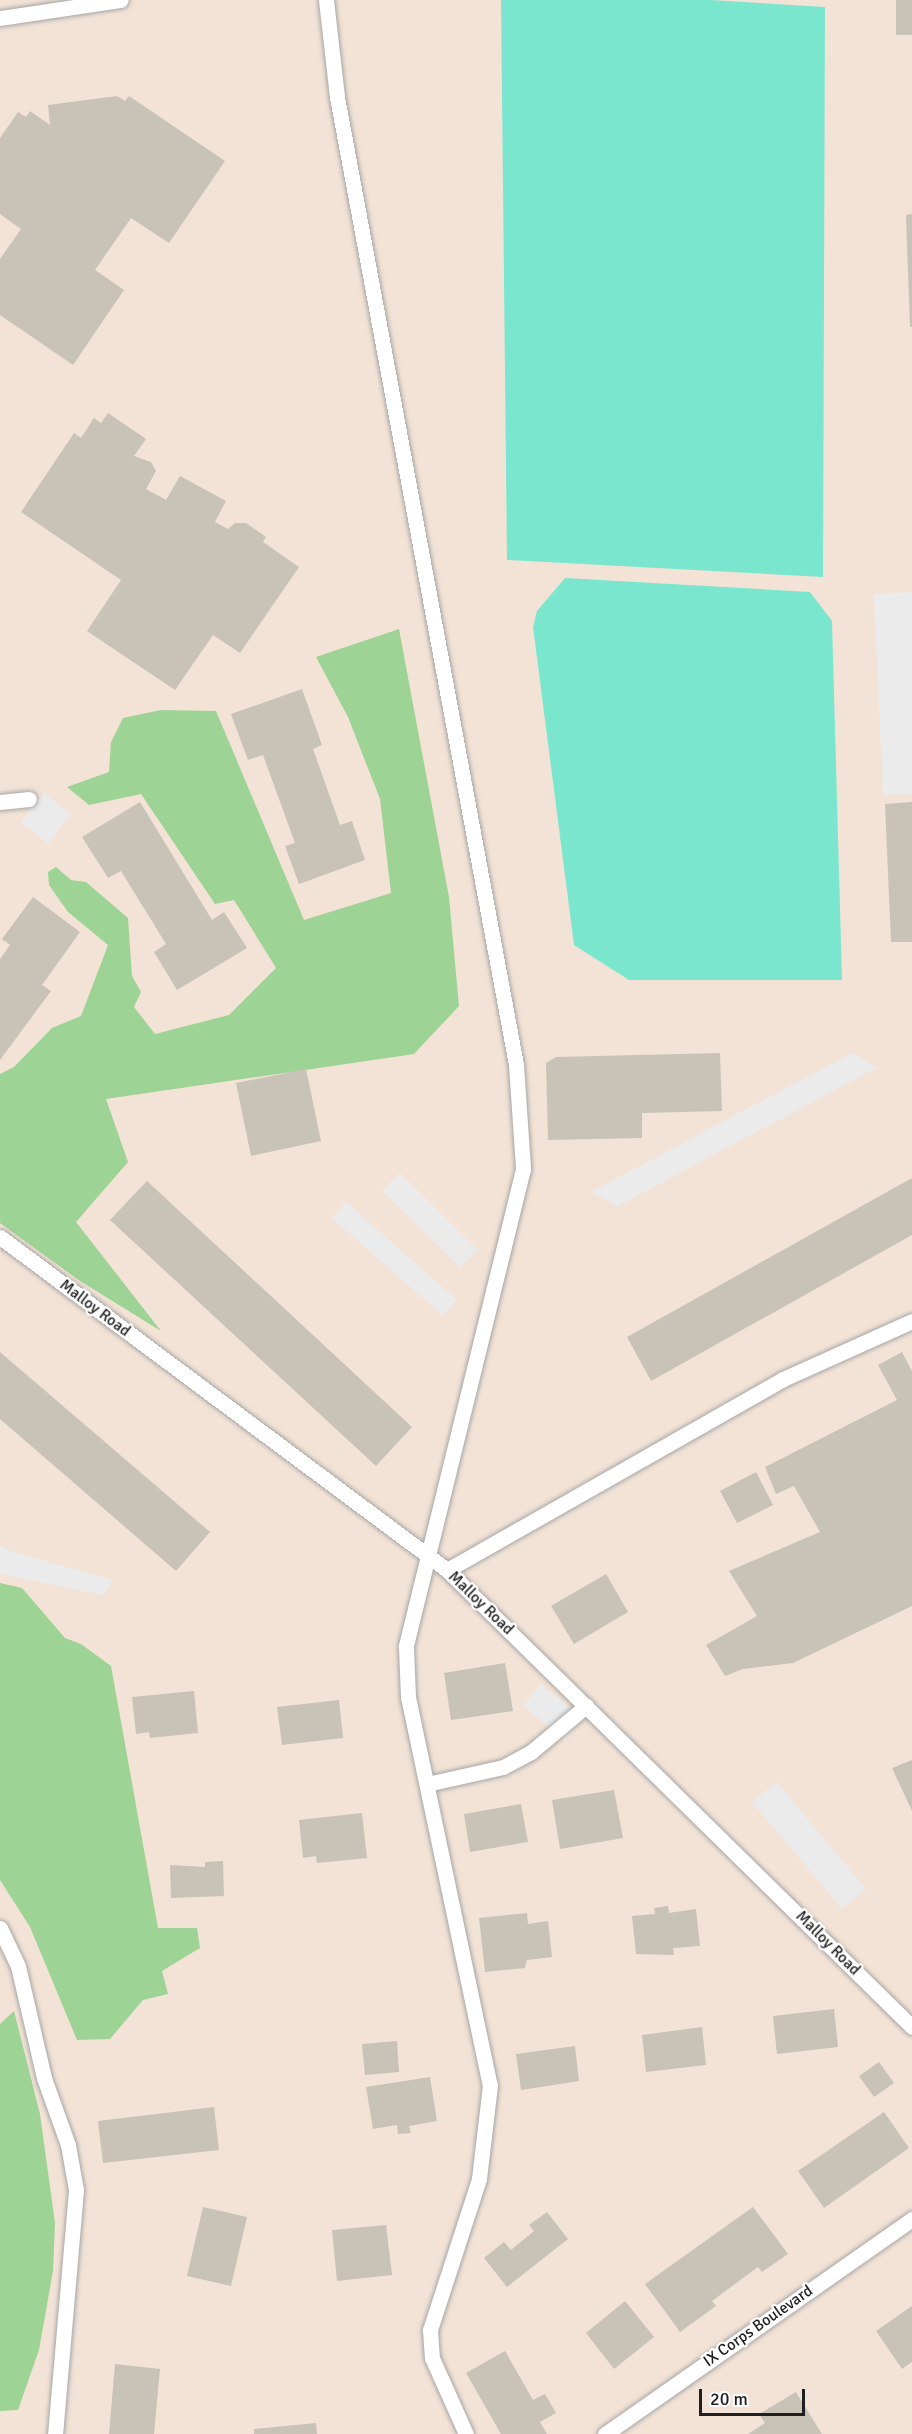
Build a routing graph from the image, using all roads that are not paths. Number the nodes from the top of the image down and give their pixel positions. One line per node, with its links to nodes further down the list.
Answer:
1 (121, 0): 3 (lane)
2 (326, 0): 8 (lane)
3 (0, 18)
4 (29, 799): 5 (lane)
5 (0, 802)
6 (0, 1237): 8 (lane, Malloy Road)
7 (912, 1322): 9 (lane)
8 (426, 1555): 9 (lane, Malloy Road); 11 (lane)
9 (447, 1570): 10 (lane, Malloy Road)
10 (586, 1706): 11 (lane); 13 (lane, Malloy Road)
11 (427, 1784): 16 (lane)
12 (0, 1928): 15 (lane)
13 (912, 2027)
14 (912, 2219): 17 (lane, IX Corps Boulevard)
15 (55, 2434)
16 (466, 2434)
17 (605, 2434)

